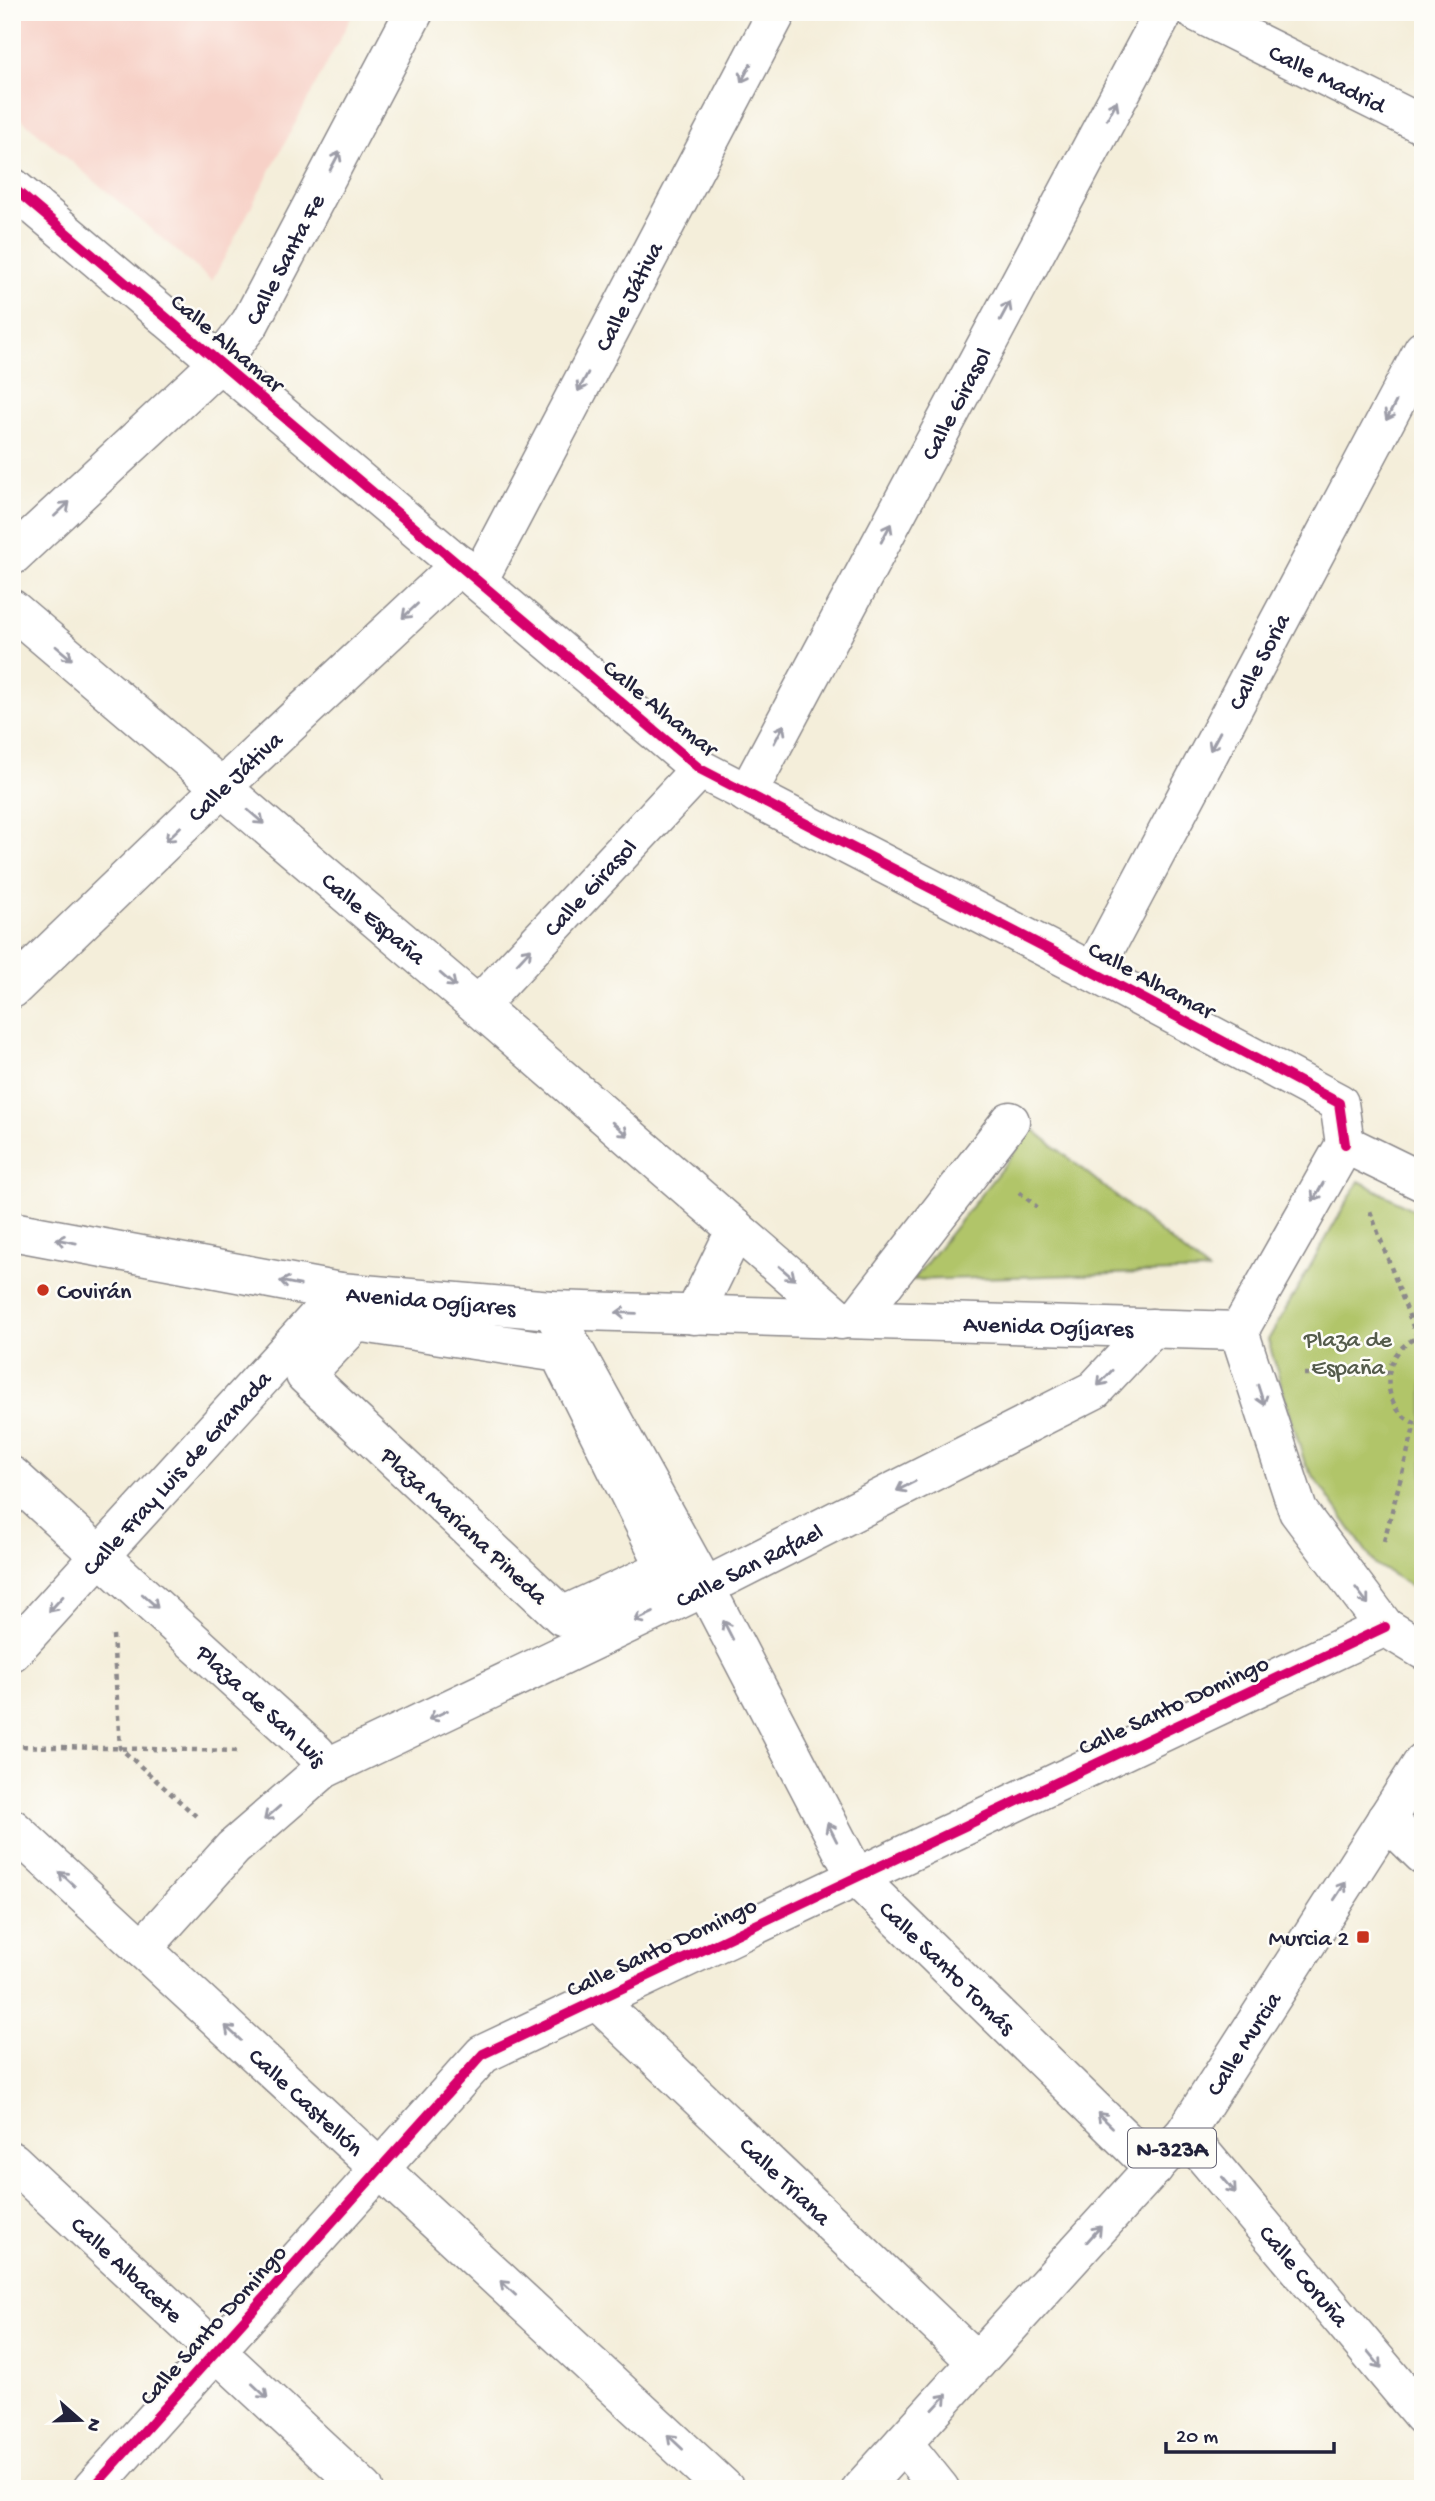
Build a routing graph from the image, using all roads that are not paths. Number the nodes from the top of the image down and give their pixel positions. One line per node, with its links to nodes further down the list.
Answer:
1 (414, 12): 8 (street, Calle Santa Fe, one-way to 1)
2 (777, 12): 10 (street, Calle Játiva, one-way to 10)
3 (1164, 12): 14 (street, Calle Girasol, one-way to 3)
4 (1196, 12): 5 (street, Calle Madrid)
5 (1423, 125)
6 (12, 187): 8 (street, Calle Alhamar)
7 (1423, 350): 15 (street, Calle Soria, one-way to 15)
8 (219, 363): 9 (street, Calle Santa Fe, one-way to 8); 10 (street, Calle Alhamar)
9 (12, 556)
10 (469, 573): 12 (street, Calle Alhamar); 13 (street, Calle Játiva, one-way to 13)
11 (12, 609): 13 (street, Calle España, one-way to 13)
12 (700, 769): 14 (street, Calle Alhamar); 17 (street, Calle Girasol, one-way to 12)
13 (222, 787): 16 (street, Calle Játiva, one-way to 16); 17 (street, Calle España, one-way to 17)
14 (747, 794): 15 (street, Calle Alhamar)
15 (1093, 972): 19 (street, Calle Alhamar)
16 (12, 989)
17 (478, 1006): 21 (street, Calle España, one-way to 21)
18 (1010, 1121): 26 (street)
19 (1345, 1144): 20 (street); 28 (street, one-way to 28)
20 (1423, 1182)
21 (736, 1229): 25 (street); 26 (street, Calle España, one-way to 26)
22 (12, 1231): 23 (street, Avenida Ogíjares, one-way to 22)
23 (340, 1292): 24 (street, Avenida Ogíjares); 29 (street, Calle Fray Luis de Granada)
24 (552, 1310): 25 (street, Avenida Ogíjares, one-way to 24); 33 (street)
25 (694, 1315): 26 (street, Avenida Ogíjares)
26 (849, 1320): 27 (street, Avenida Ogíjares)
27 (1152, 1328): 28 (street, Avenida Ogíjares); 33 (street, Calle San Rafael, one-way to 33)
28 (1239, 1331): 34 (street, one-way to 34)
29 (267, 1371): 32 (street, Calle Fray Luis de Granada); 37 (street, Plaza Mariana Pineda)
30 (305, 1375): 30 (street, Plaza Mariana Pineda)
31 (12, 1476): 32 (street, Plaza de San Luis)
32 (100, 1555): 36 (street, Calle Fray Luis de Granada, one-way to 36); 39 (street, Plaza de San Luis, one-way to 39)
33 (705, 1587): 37 (street, Calle San Rafael, one-way to 37); 43 (street, Calle Santo Tomás, one-way to 33)
34 (1376, 1615): 35 (street); 43 (street, Calle Santo Domingo)
35 (1423, 1650)
36 (12, 1652)
37 (572, 1652): 39 (street, Calle San Rafael, one-way to 39)
38 (1423, 1762): 40 (street, Calle Murcia / N-323A)
39 (324, 1769): 44 (street, Plaza de San Luis, one-way to 44)
40 (1386, 1819): 42 (street); 46 (street, Calle Murcia / N-323A, one-way to 40)
41 (12, 1828): 44 (street, Calle Castellón, one-way to 41)
42 (1423, 1855)
43 (856, 1877): 45 (street, Calle Santo Domingo); 48 (street, Calle Santo Tomás, one-way to 43)
44 (142, 1949): 49 (street, Calle Castellón, one-way to 44)
45 (596, 2000): 49 (street, Calle Santo Domingo); 51 (street, Calle Triana)
46 (1185, 2133): 48 (street, Calle Murcia / N-323A); 52 (street, Calle Coruña, one-way to 52)
47 (12, 2161): 50 (street, Calle Albacete)
48 (1154, 2168): 51 (street, Calle Murcia / N-323A, one-way to 48)
49 (380, 2169): 50 (street, Calle Santo Domingo); 56 (street, Calle Castellón, one-way to 49)
50 (216, 2351): 54 (street, Calle Santo Domingo); 55 (street, Calle Albacete, one-way to 55)
51 (977, 2362): 53 (street, Calle Murcia / N-323A, one-way to 51)
52 (1423, 2416)
53 (903, 2443): 57 (street, Calle Murcia / N-323A); 58 (street)
54 (92, 2489)
55 (364, 2489)
56 (725, 2489)
57 (861, 2489)
58 (940, 2489)

